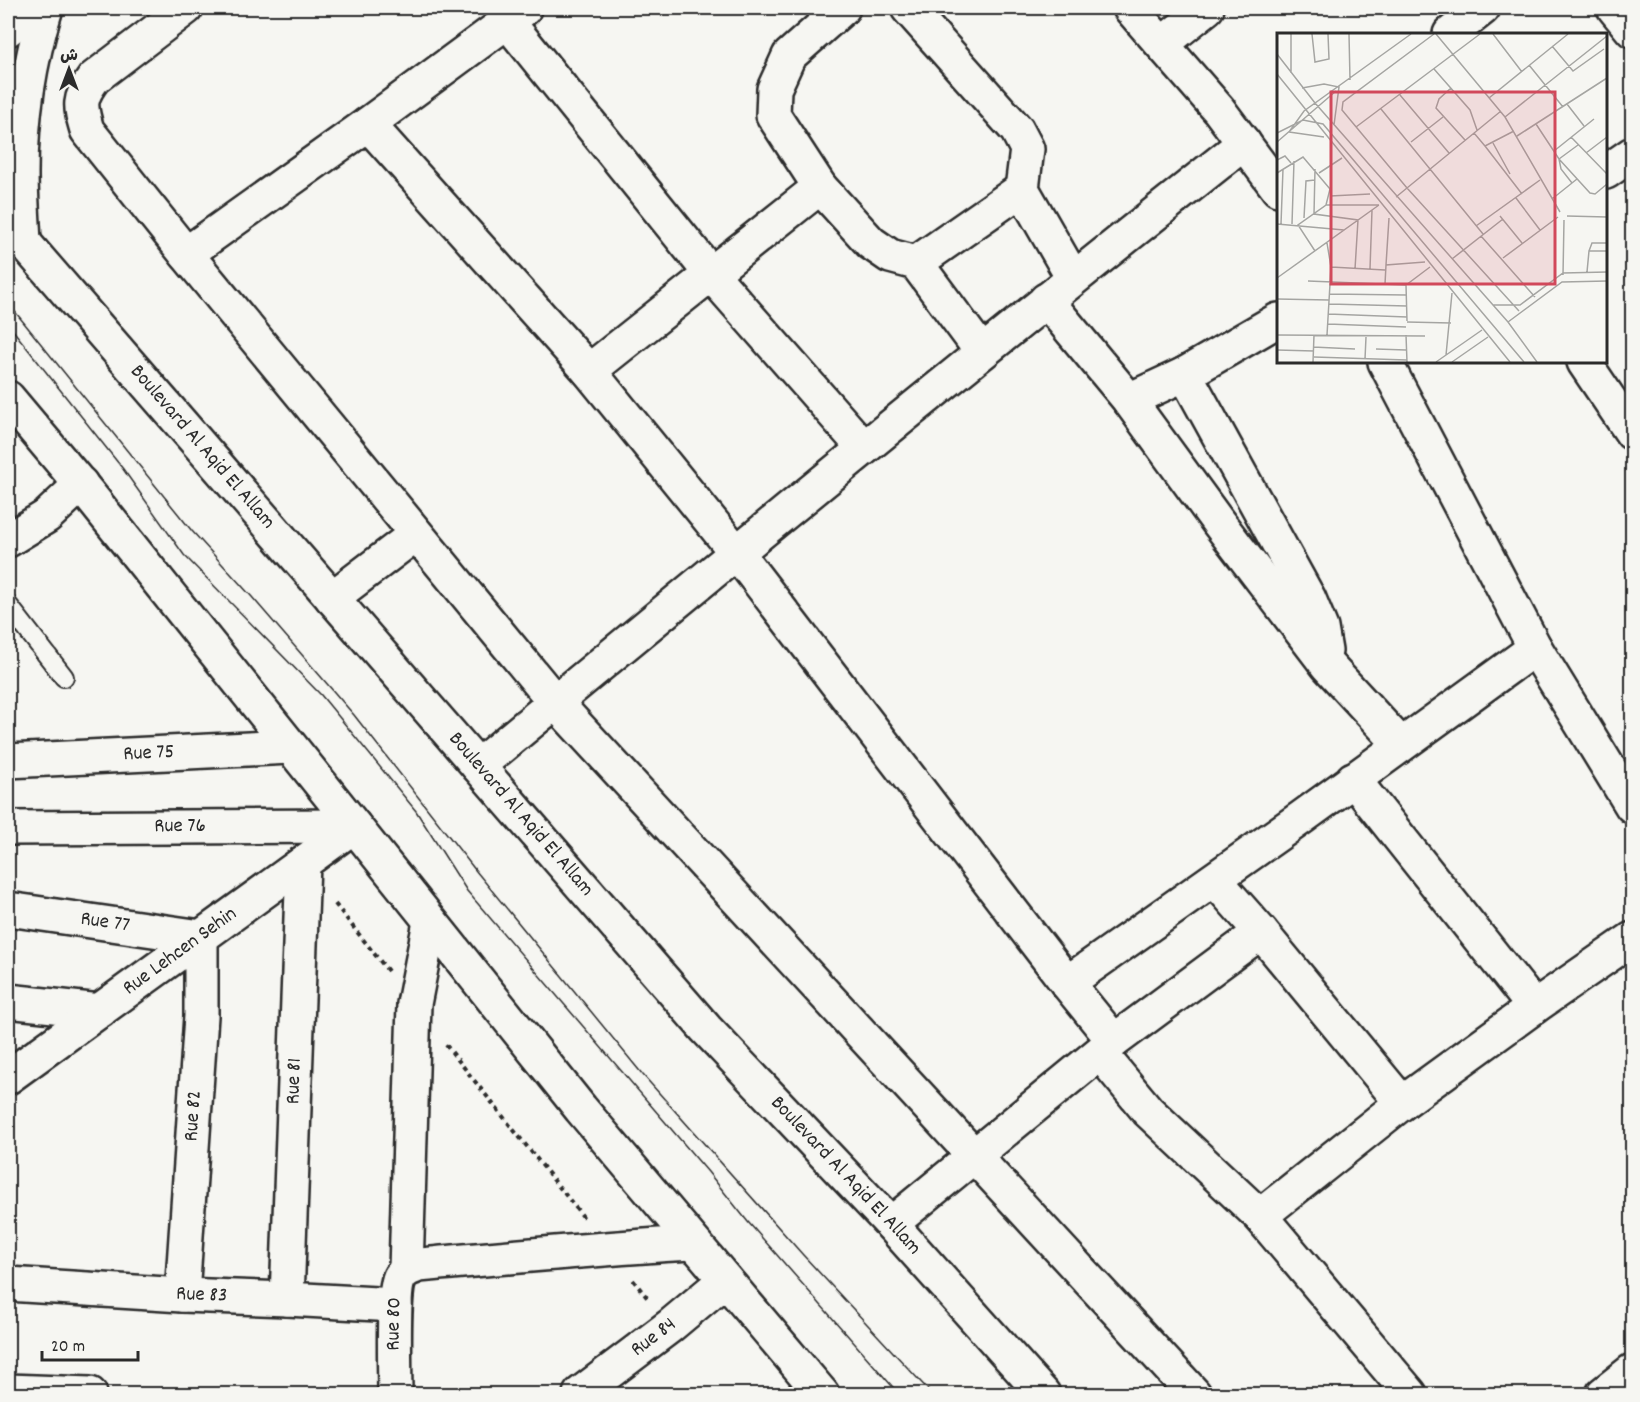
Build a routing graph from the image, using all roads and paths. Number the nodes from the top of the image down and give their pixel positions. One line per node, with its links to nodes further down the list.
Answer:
1 (30, 8): 11 (street)
2 (46, 8): 22 (street)
3 (186, 8): 23 (street)
4 (843, 8): 20 (street)
5 (908, 8): 21 (street)
6 (1130, 8): 14 (street)
7 (1207, 8): 14 (street)
8 (1482, 8): 13 (street)
9 (1614, 8): 12 (street)
10 (516, 14): 15 (street); 25 (street)
11 (8, 29)
12 (1632, 30)
13 (1451, 33)
14 (1162, 44): 16 (street)
15 (368, 124): 23 (street); 32 (street)
16 (1244, 143): 19 (street); 26 (street)
17 (1632, 154): 18 (street)
18 (1607, 171)
19 (1277, 183)
20 (820, 187): 24 (street); 25 (street)
21 (1022, 189): 24 (street); 26 (street)
22 (16, 233): 42 (street, Boulevard Al Aqid El Allam)
23 (186, 254): 39 (street)
24 (916, 263): 29 (street)
25 (711, 274): 32 (street); 37 (street)
26 (1073, 278): 27 (street)
27 (1046, 300): 29 (street); 35 (street)
28 (1277, 321): 33 (street)
29 (982, 352): 37 (street)
30 (1386, 363): 44 (street)
31 (1585, 363): 36 (street)
32 (589, 371): 41 (street)
33 (1185, 374): 35 (street); 45 (street)
34 (8, 398): 38 (street)
35 (1129, 400): 45 (street)
36 (1632, 433)
37 (864, 448): 41 (street)
38 (81, 484): 40 (street); 49 (street)
39 (416, 534): 42 (street); 47 (street)
40 (8, 540)
41 (736, 552): 47 (street); 63 (street)
42 (332, 598): 51 (street, Boulevard Al Aqid El Allam)
43 (8, 605): 46 (lane)
44 (1534, 648): 48 (street); 53 (street)
45 (1328, 665): 48 (street)
46 (64, 677)
47 (555, 702): 51 (street); 71 (street)
48 (1401, 745): 52 (street)
49 (290, 747): 50 (street, Rue 75); 54 (street)
50 (8, 761)
51 (478, 766): 73 (street, Boulevard Al Aqid El Allam)
52 (1353, 779): 57 (street); 66 (street)
53 (1627, 785)
54 (354, 826): 55 (street, Rue 76); 56 (street, Rue Lehcen Sehin); 59 (street)
55 (8, 828)
56 (303, 863): 61 (street, Rue Lehcen Sehin); 65 (path); 80 (street, Rue 81)
57 (1215, 880): 60 (street); 63 (street)
58 (8, 909): 61 (street, Rue 77)
59 (430, 922): 65 (street, Rue 80); 74 (street)
60 (1261, 932): 68 (street); 70 (street)
61 (201, 937): 67 (street, Rue Lehcen Sehin); 79 (street, Rue 82)
62 (1632, 939): 66 (street)
63 (1067, 983): 68 (street)
64 (8, 1001): 67 (street)
65 (414, 1004): 75 (path); 76 (street, Rue 80)
66 (1534, 1007): 70 (street)
67 (100, 1011): 69 (street, Rue Lehcen Sehin)
68 (1107, 1047): 71 (street); 72 (street)
69 (8, 1077)
70 (1402, 1103): 72 (street)
71 (974, 1156): 73 (street); 90 (street)
72 (1260, 1216): 91 (street)
73 (891, 1224): 89 (street, Boulevard Al Aqid El Allam)
74 (692, 1243): 75 (street); 77 (street)
75 (607, 1248): 76 (street); 82 (path)
76 (413, 1268): 81 (street, Rue 80)
77 (725, 1280): 82 (street, Rue 84); 88 (street)
78 (8, 1284): 79 (street, Rue 83)
79 (182, 1295): 80 (street, Rue 83)
80 (287, 1299): 81 (street, Rue 83)
81 (395, 1305): 86 (street, Rue 80)
82 (670, 1326): 87 (street, Rue 84)
83 (1632, 1371): 92 (street)
84 (8, 1391): 85 (street)
85 (90, 1395)
86 (395, 1395)
87 (580, 1395)
88 (822, 1395)
89 (1043, 1395)
90 (1194, 1395)
91 (1410, 1395)
92 (1603, 1395)

